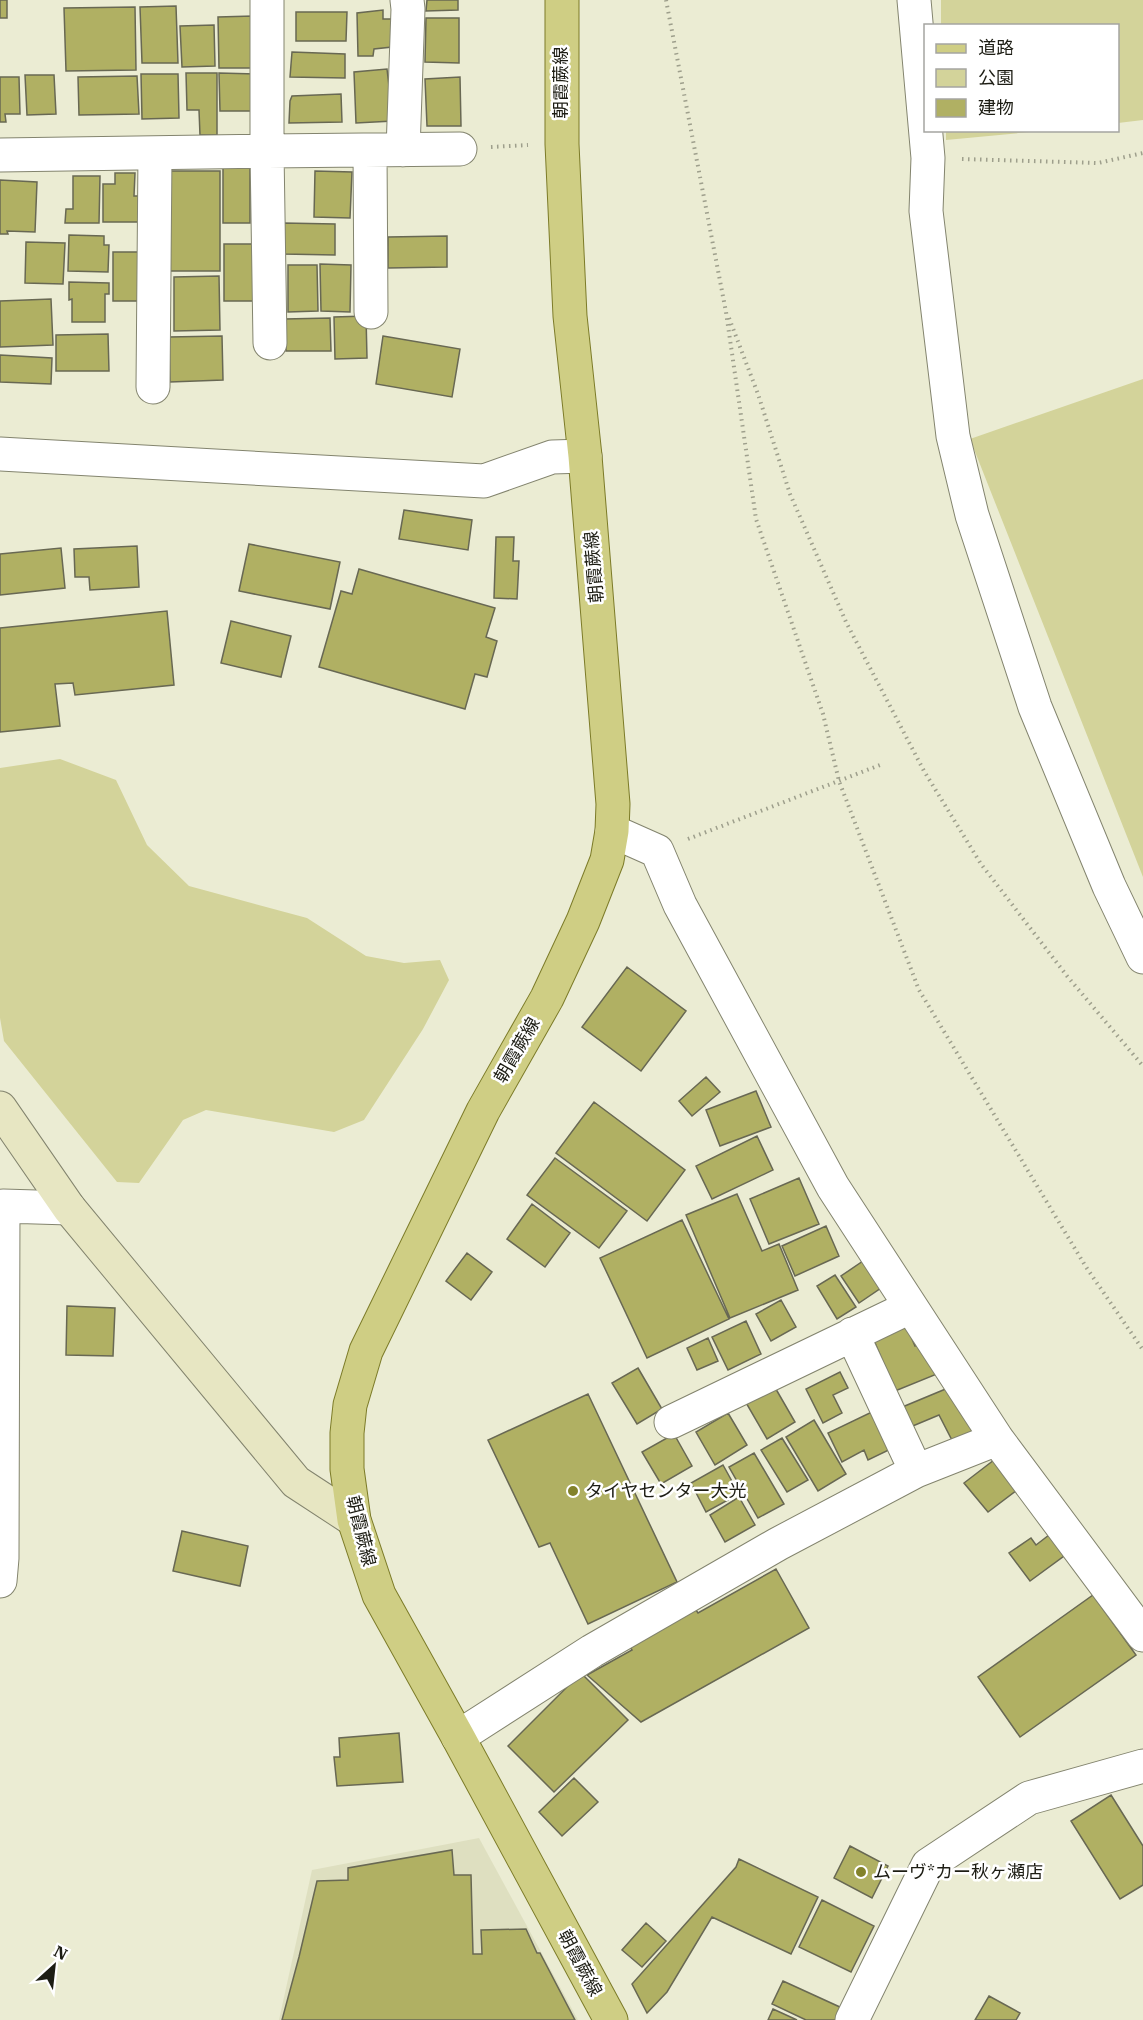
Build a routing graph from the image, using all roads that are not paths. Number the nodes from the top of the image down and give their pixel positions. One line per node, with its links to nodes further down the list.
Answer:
1 (267, 0): 10 (street)
2 (407, 0): 9 (street)
3 (561, 0): 17 (main road, 朝霞蕨線)
4 (914, 0): 5 (street)
5 (924, 113)
6 (926, 132): 19 (street)
7 (460, 149): 9 (street)
8 (370, 150): 9 (street); 10 (street); 13 (street)
9 (403, 150)
10 (267, 151): 11 (street); 14 (street)
11 (155, 153): 12 (street); 15 (street)
12 (0, 155)
13 (371, 312)
14 (270, 343)
15 (153, 387)
16 (0, 454): 17 (street)
17 (585, 456): 18 (main road, 朝霞蕨線)
18 (612, 831): 23 (street); 28 (main road, 朝霞蕨線)
19 (1143, 957)
20 (0, 1108): 22 (street)
21 (1, 1205): 22 (street); 29 (street)
22 (69, 1208): 28 (street)
23 (910, 1306): 24 (street); 26 (street)
24 (852, 1334): 25 (street); 27 (street)
25 (671, 1422)
26 (997, 1439): 27 (street); 30 (street)
27 (916, 1471): 31 (street)
28 (354, 1520): 31 (main road, 朝霞蕨線)
29 (0, 1581)
30 (1143, 1635)
31 (458, 1737): 33 (main road, 朝霞蕨線)
32 (1143, 1766): 34 (street)
33 (611, 2020)
34 (852, 2020)

